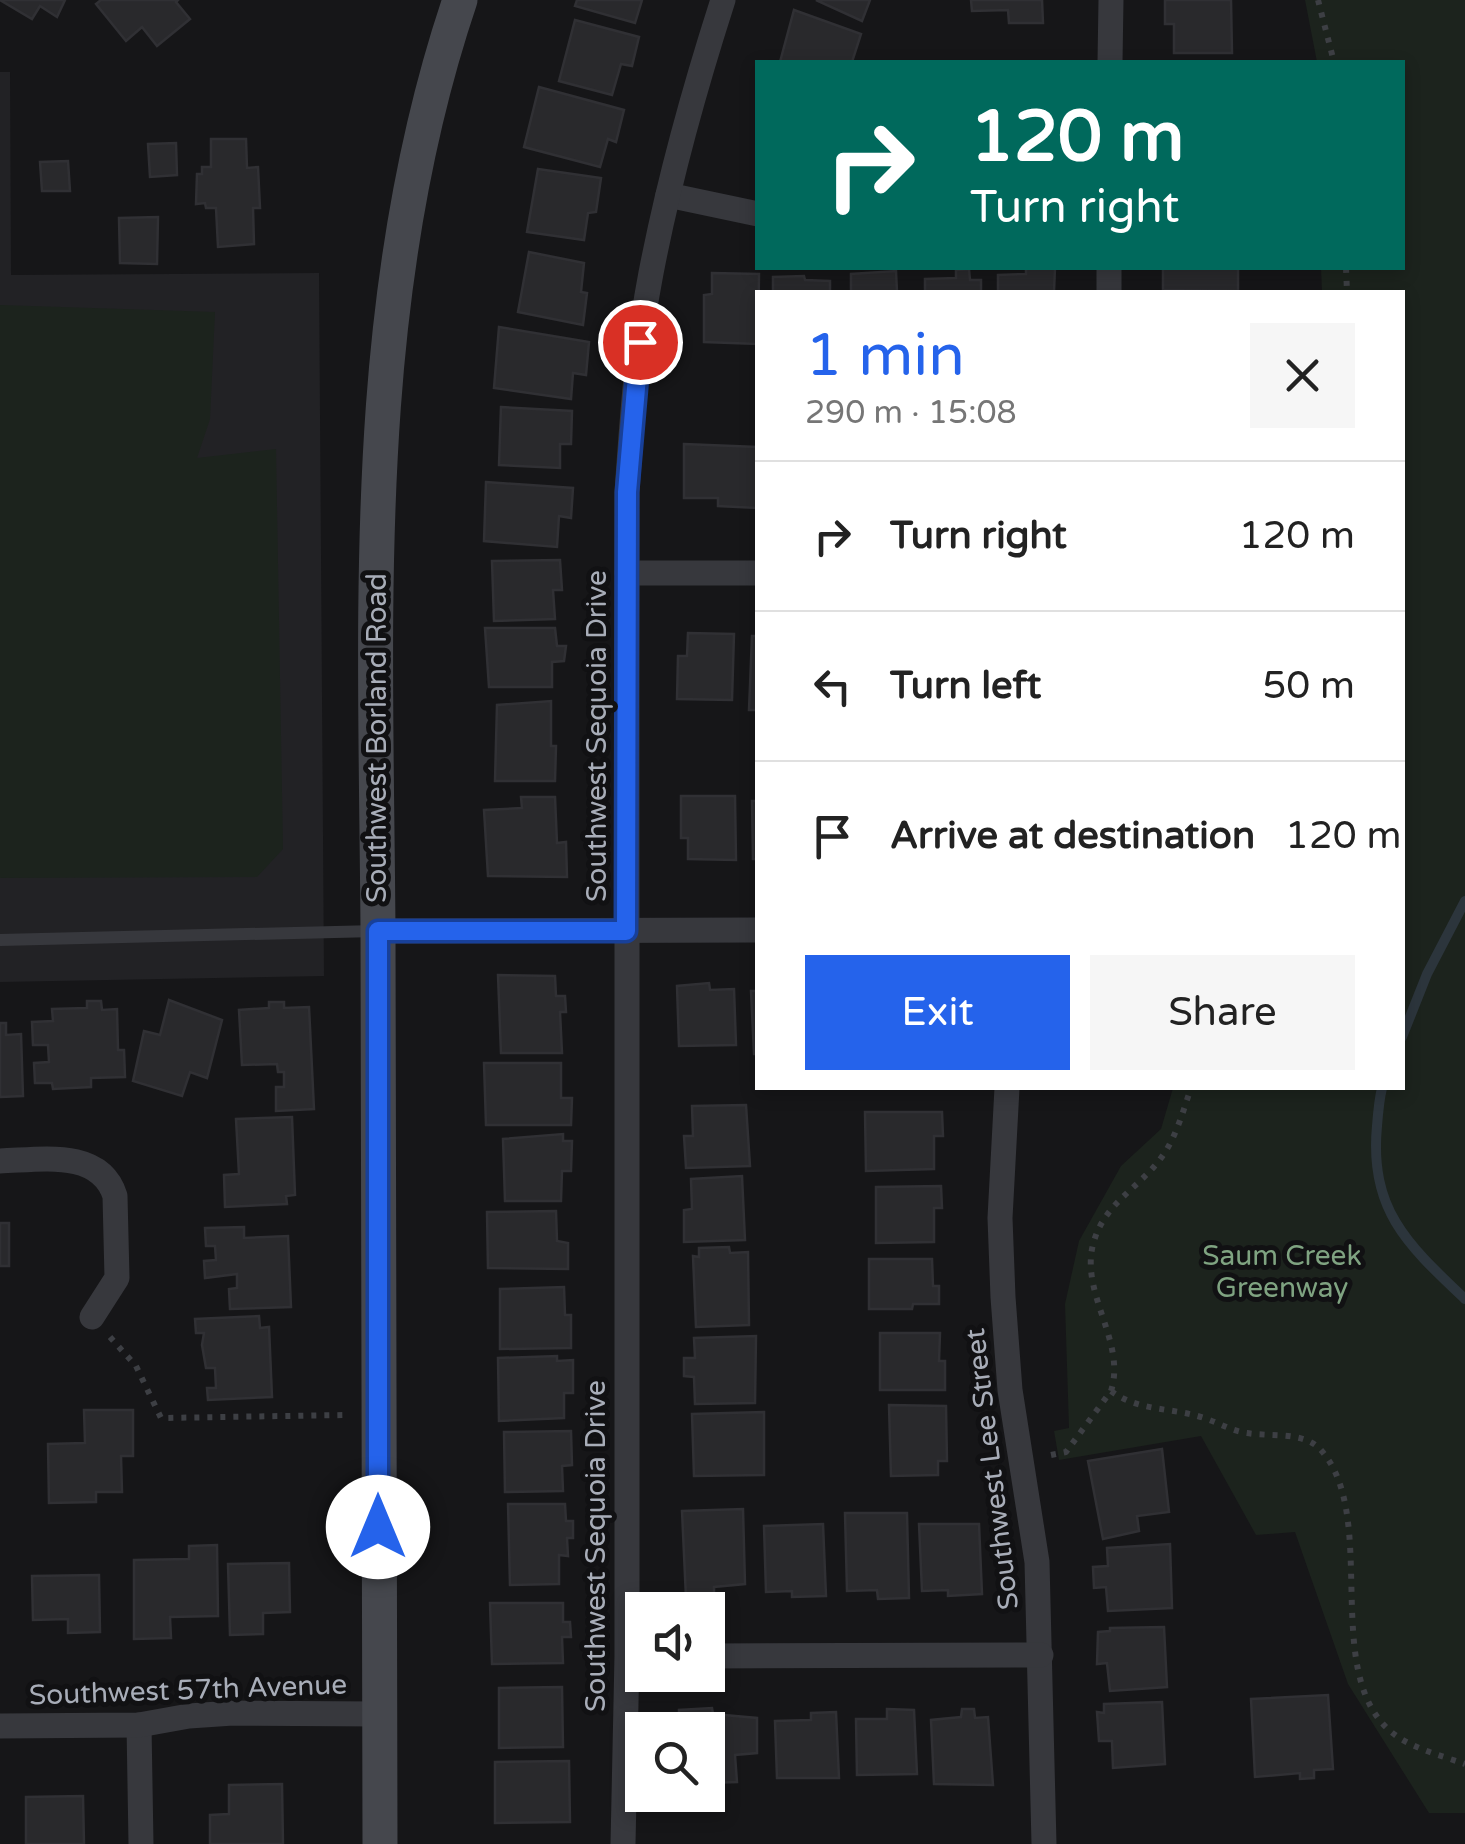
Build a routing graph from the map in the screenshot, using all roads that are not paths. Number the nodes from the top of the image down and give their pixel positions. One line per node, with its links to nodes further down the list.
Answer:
1 (460, 0): 10 (main road, Southwest Borland Road)
2 (724, 0): 5 (street, Southwest Sequoia Drive)
3 (1111, 0): 4 (street)
4 (1110, 60)
5 (668, 195): 6 (street); 7 (street, Southwest Sequoia Drive)
6 (755, 213)
7 (627, 573): 8 (street); 11 (street, Southwest Sequoia Drive)
8 (755, 573)
9 (755, 930): 11 (street)
10 (378, 931): 11 (street); 12 (lane); 20 (main road, Southwest Borland Road)
11 (626, 931): 16 (street, Southwest Sequoia Drive)
12 (0, 940)
13 (1007, 1090): 18 (street, Southwest Lee Street)
14 (0, 1161): 15 (street)
15 (92, 1317)
16 (634, 1592)
17 (725, 1656): 18 (street)
18 (1041, 1656): 26 (street, Southwest Lee Street)
19 (633, 1692): 25 (street, Southwest Sequoia Drive)
20 (379, 1714): 21 (street, Southwest 57th Avenue); 24 (main road, Southwest Borland Road)
21 (139, 1725): 22 (street, Southwest 57th Avenue); 23 (street)
22 (0, 1726)
23 (142, 1844)
24 (380, 1844)
25 (623, 1844)
26 (1044, 1844)

